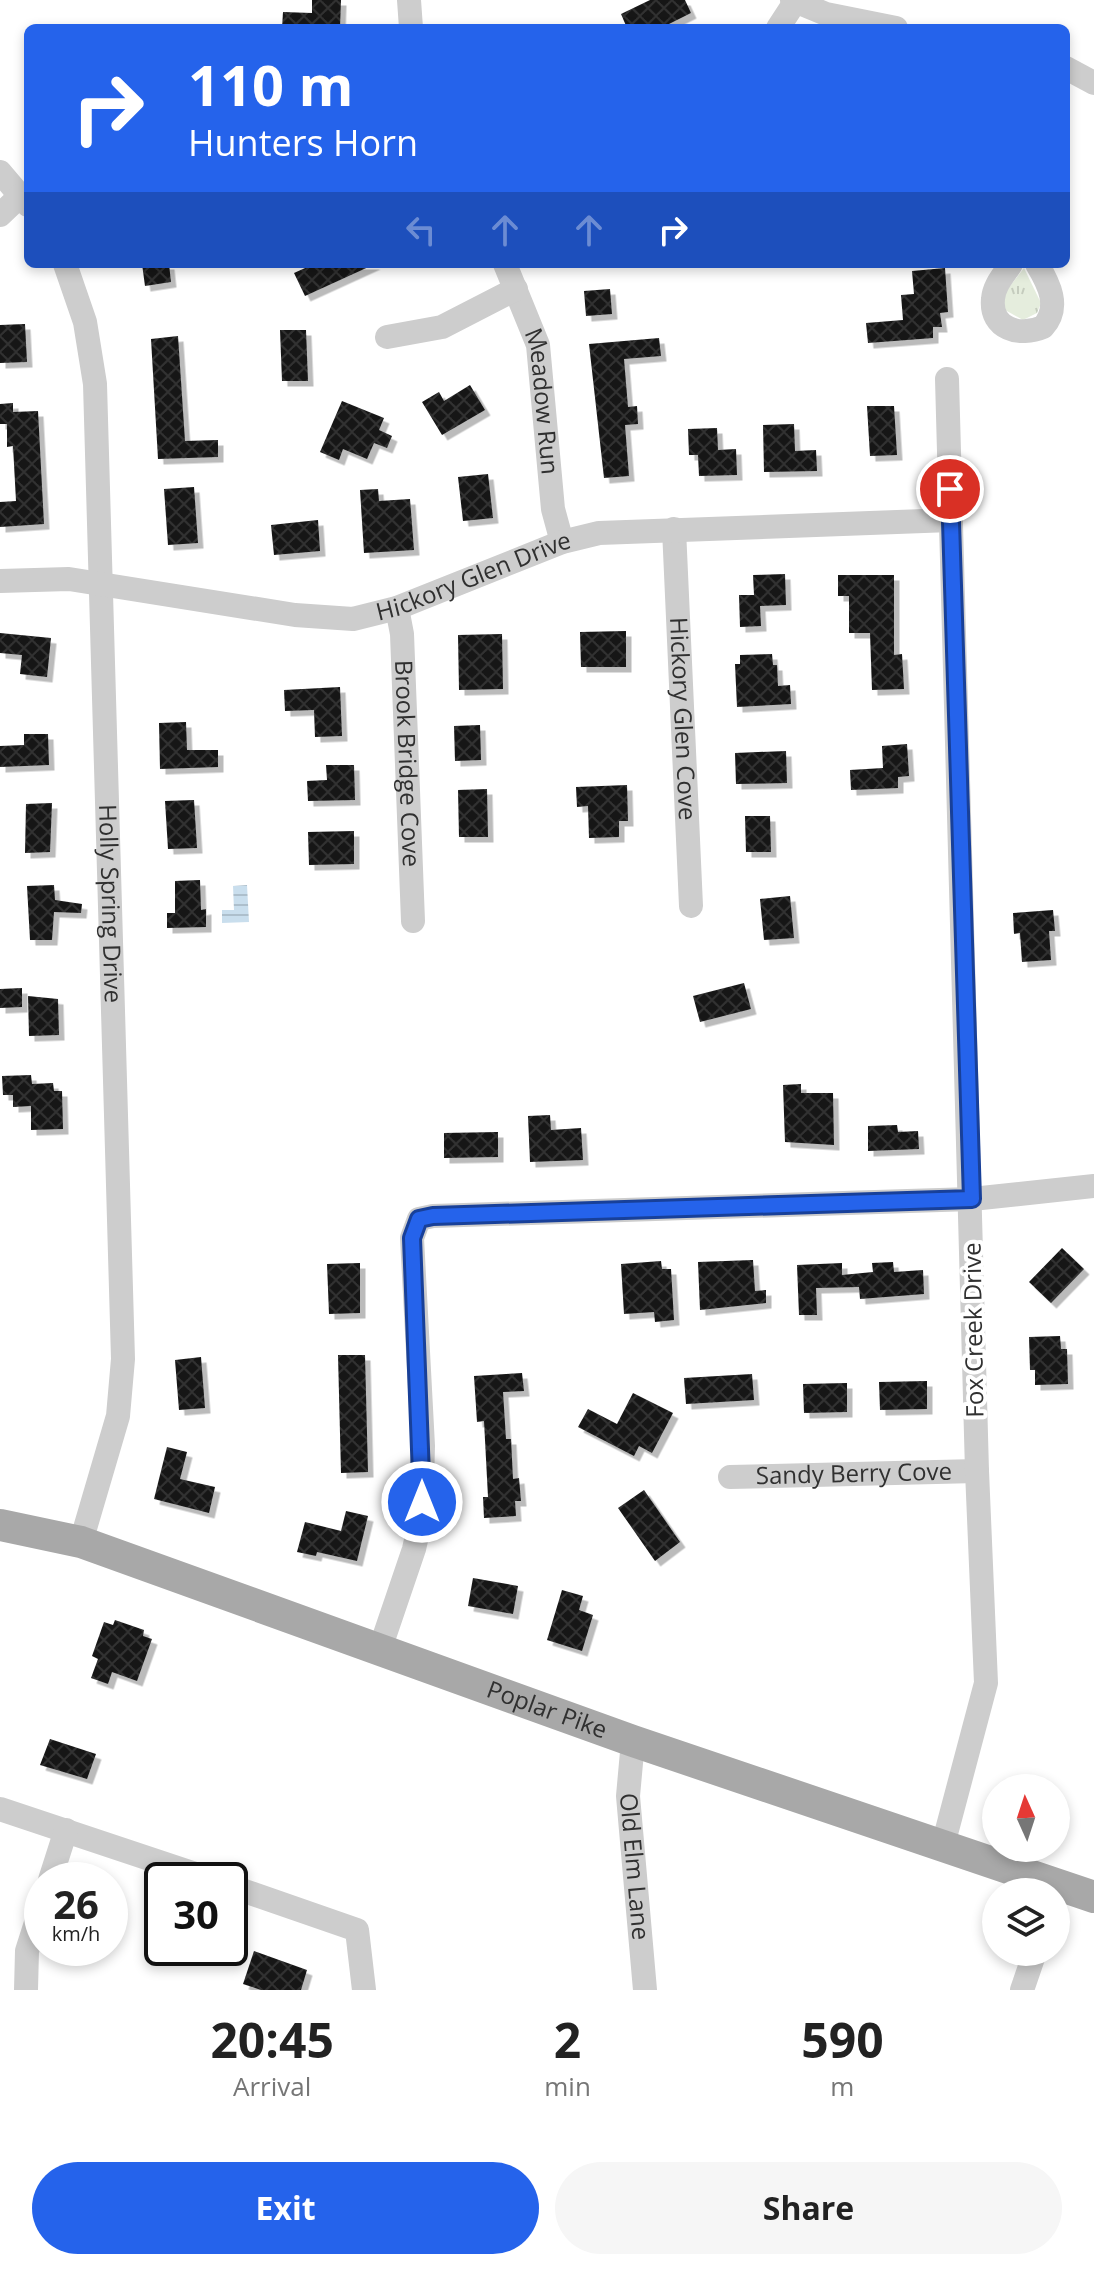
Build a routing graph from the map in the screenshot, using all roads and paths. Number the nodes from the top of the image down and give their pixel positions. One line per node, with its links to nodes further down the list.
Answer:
1 (409, 0): 3 (street)
2 (794, 1): 4 (street); 5 (street)
3 (411, 24)
4 (780, 24)
5 (874, 24)
6 (0, 172): 7 (street)
7 (24, 200): 8 (street)
8 (0, 215)
9 (66, 268): 20 (street, Holly Spring Drive)
10 (507, 268): 13 (street, Meadow Run)
11 (1008, 268): 12 (street)
12 (1039, 268)
13 (516, 289): 14 (street); 18 (street, Meadow Run)
14 (387, 337)
15 (947, 379): 16 (street, Fox Creek Drive)
16 (951, 520): 17 (street, Hickory Glen Drive); 25 (street, Fox Creek Drive)
17 (674, 529): 18 (street, Hickory Glen Drive); 22 (street, Hickory Glen Cove)
18 (562, 542): 21 (street, Hickory Glen Drive)
19 (0, 581): 20 (street, Hickory Glen Drive)
20 (101, 583): 21 (street, Hickory Glen Drive); 29 (street, Holly Spring Drive)
21 (397, 608): 23 (street, Brook Bridge Cove)
22 (691, 906)
23 (413, 921)
24 (1094, 1186): 25 (street)
25 (972, 1199): 26 (street, Fox Creek Drive); 30 (street)
26 (977, 1471): 27 (street, Sandy Berry Cove); 34 (street, Fox Creek Drive)
27 (730, 1477)
28 (0, 1525): 29 (main road, Poplar Pike)
29 (81, 1542): 30 (main road, Poplar Pike)
30 (380, 1649): 31 (main road, Poplar Pike)
31 (633, 1741): 34 (main road, Poplar Pike); 45 (street, Old Elm Lane)
32 (0, 1809): 33 (street)
33 (66, 1830): 35 (street); 36 (street)
34 (943, 1845): 37 (main road, Poplar Pike)
35 (56, 1862)
36 (160, 1862)
37 (1030, 1878)
38 (1070, 1891): 40 (main road, Poplar Pike)
39 (248, 1892): 44 (street)
40 (1094, 1897)
41 (27, 1966): 43 (street)
42 (1030, 1966): 46 (street)
43 (26, 1990)
44 (364, 1990)
45 (645, 1990)
46 (1022, 1990)

